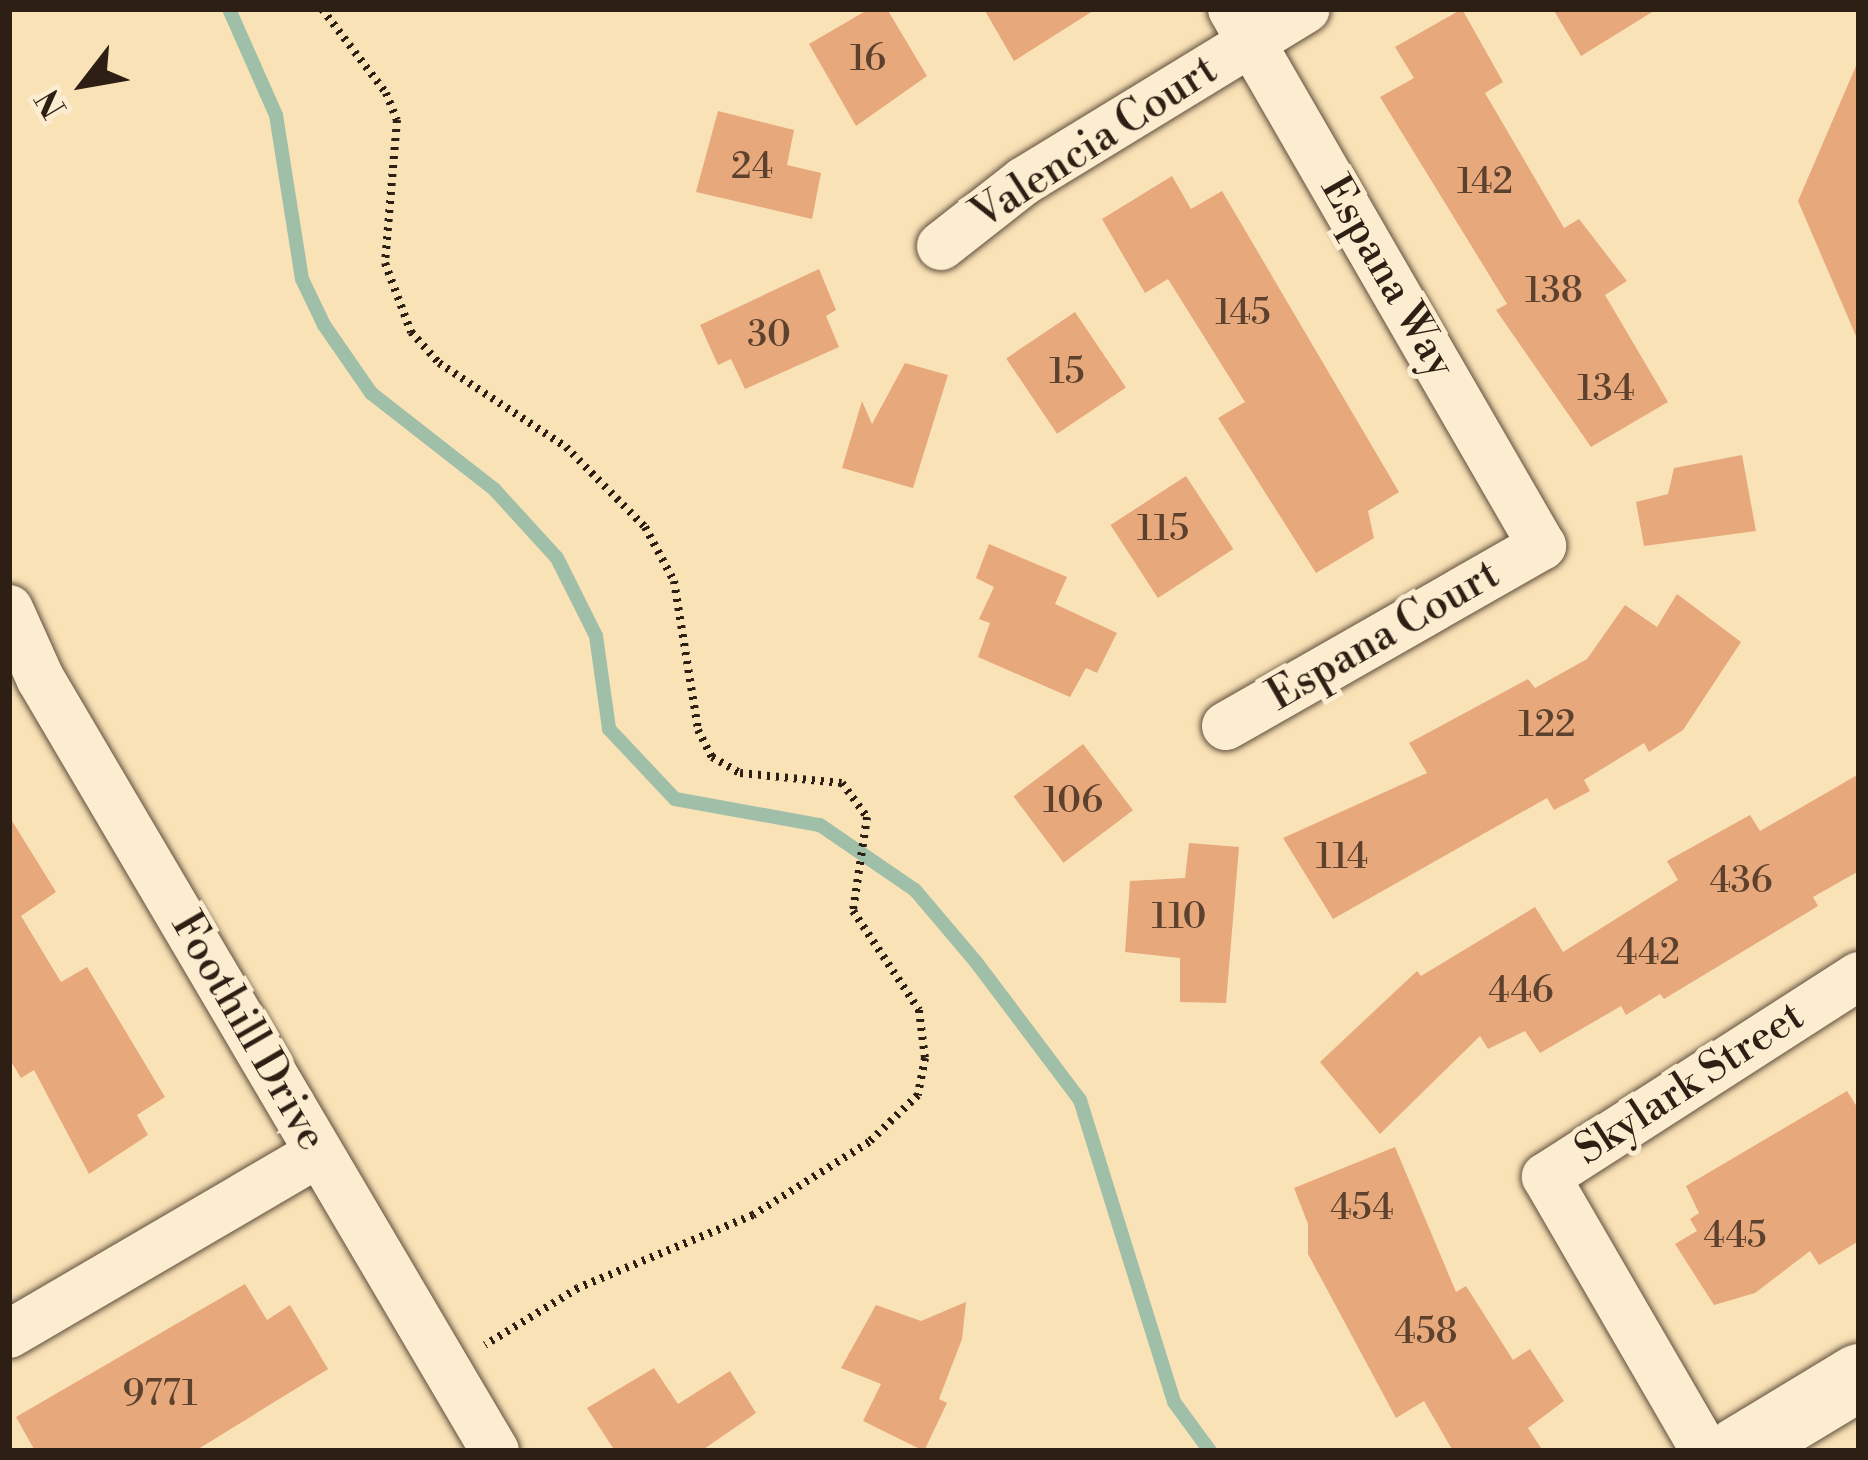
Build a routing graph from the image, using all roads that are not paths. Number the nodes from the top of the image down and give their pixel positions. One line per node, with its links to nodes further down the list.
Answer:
1 (1306, 9): 2 (street, Valencia Court)
2 (1241, 26): 3 (street, Valencia Court); 4 (street, Espana Way)
3 (941, 246)
4 (1542, 546): 6 (street, Espana Court)
5 (9, 609): 8 (street, Foothill Drive)
6 (1226, 726)
7 (1859, 976): 12 (street, Skylark Street)
8 (319, 1153): 9 (street); 11 (street, Foothill Drive)
9 (9, 1334)
10 (1859, 1377): 13 (street)
11 (495, 1451)
12 (1705, 1451)
13 (1737, 1451)

